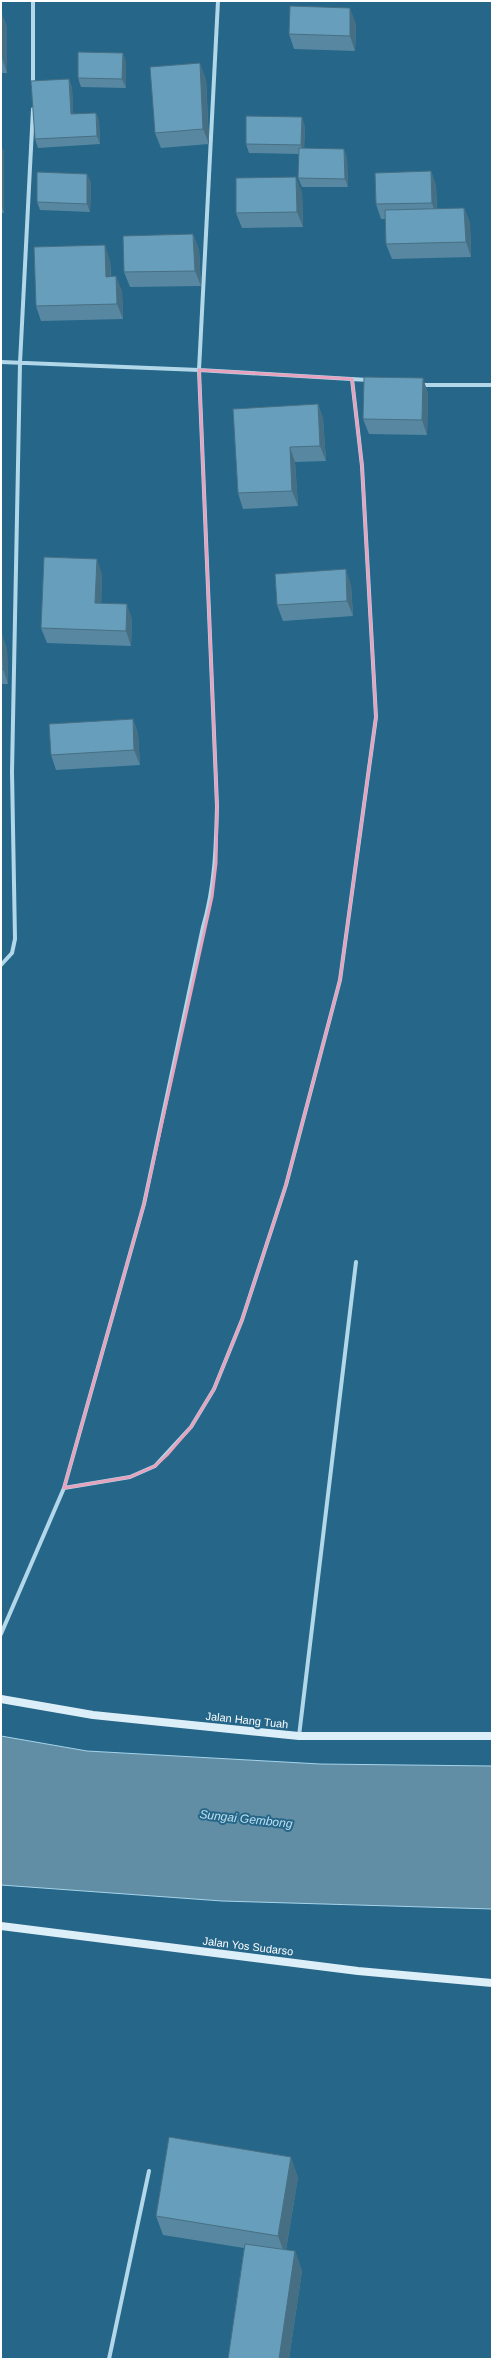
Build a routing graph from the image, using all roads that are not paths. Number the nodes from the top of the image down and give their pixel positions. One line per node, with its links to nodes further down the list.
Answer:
1 (33, 1): 3 (street)
2 (218, 1): 7 (street)
3 (33, 88)
4 (33, 104): 6 (street)
5 (1, 362): 6 (street)
6 (20, 363): 7 (street); 12 (street)
7 (199, 370): 8 (street); 14 (street)
8 (352, 379): 9 (street); 14 (street)
9 (375, 381)
10 (413, 384): 11 (street)
11 (492, 385)
12 (1, 965)
13 (356, 1262): 17 (street)
14 (64, 1488): 15 (street)
15 (1, 1634)
16 (1, 1699): 17 (street, Jalan Hang Tuah)
17 (299, 1736): 18 (street, Jalan Hang Tuah)
18 (492, 1736)
19 (1, 1926): 20 (street, Jalan Yos Sudarso)
20 (492, 1983)
21 (149, 2172): 22 (street)
22 (109, 2359)

